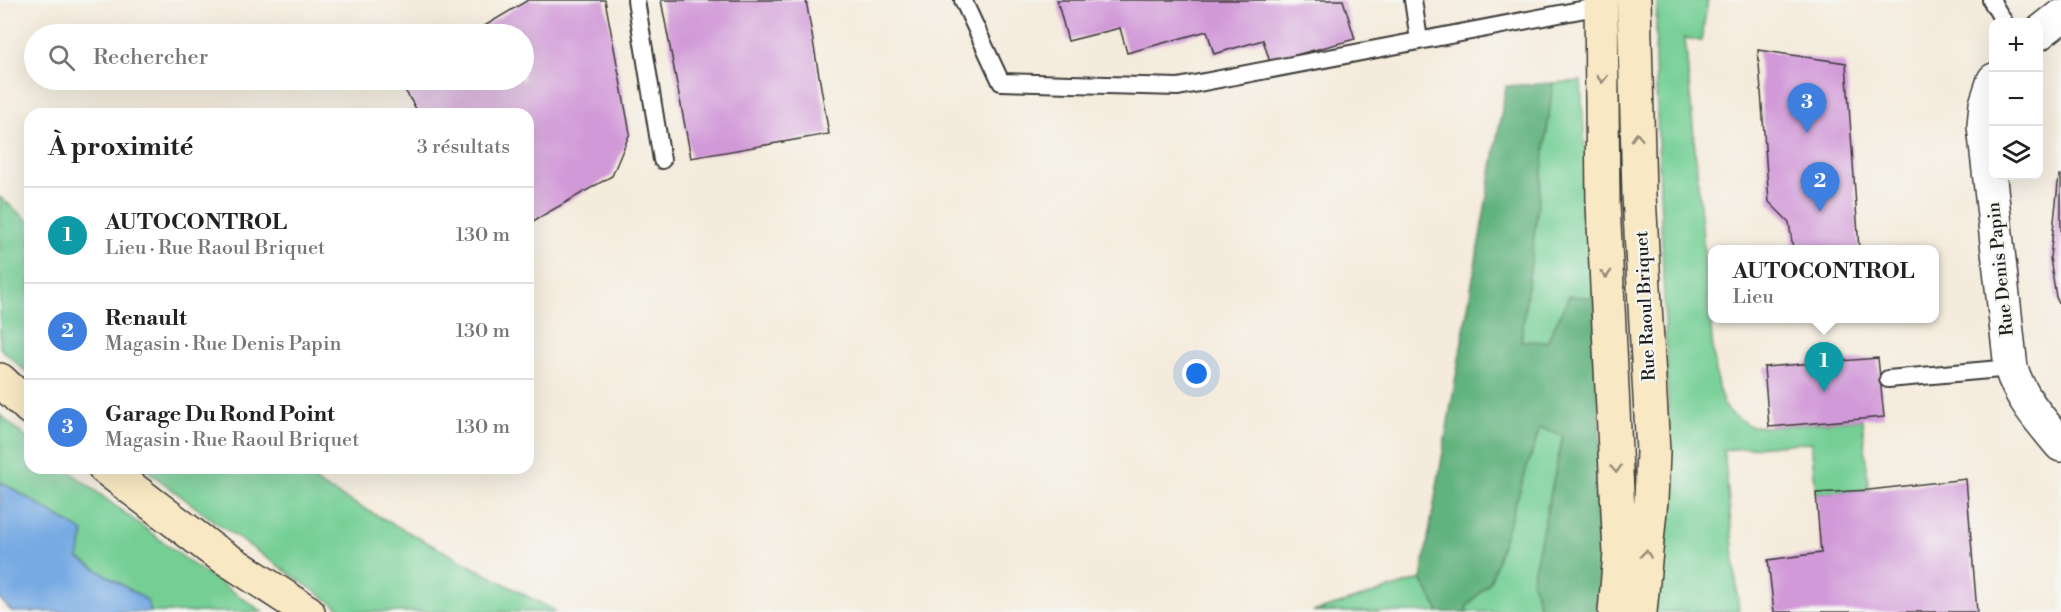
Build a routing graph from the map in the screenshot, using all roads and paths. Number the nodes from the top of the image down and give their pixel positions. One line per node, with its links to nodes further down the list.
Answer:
1 (636, 0): 13 (lane)
2 (963, 0): 10 (lane)
3 (1413, 0): 10 (lane)
4 (1634, 0): 11 (street, Rue Raoul Briquet)
5 (1991, 0): 8 (lane)
6 (1601, 3): 10 (lane); 11 (lane); 21 (street, Rue Raoul Briquet, one-way to 21)
7 (2061, 16): 9 (street)
8 (2002, 18)
9 (2043, 30)
10 (1419, 40)
11 (1624, 54): 22 (street, Rue Raoul Briquet, one-way to 11)
12 (1989, 95): 14 (street, Rue Denis Papin)
13 (662, 160)
14 (2011, 368): 15 (lane); 18 (street, Rue Denis Papin)
15 (1888, 379)
16 (0, 380): 17 (street)
17 (24, 402)
18 (2061, 445)
19 (113, 474): 20 (street)
20 (308, 612)
21 (1615, 612)
22 (1640, 612)

